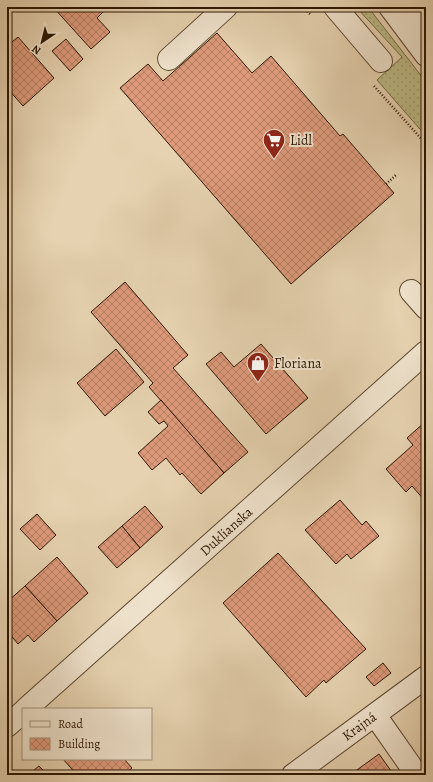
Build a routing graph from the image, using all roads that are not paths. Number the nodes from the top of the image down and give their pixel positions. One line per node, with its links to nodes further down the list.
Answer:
1 (226, 7): 7 (street)
2 (335, 7): 8 (street)
3 (390, 7): 6 (street)
4 (409, 7): 5 (street)
5 (426, 23)
6 (426, 55)
7 (169, 59)
8 (381, 61)
9 (411, 291): 10 (street)
10 (426, 308)
11 (426, 352): 13 (street, Duklianska)
12 (426, 678): 15 (street, Krajná)
13 (27, 708)
14 (22, 713): 16 (street)
15 (375, 715): 17 (street, Krajná); 18 (street)
16 (7, 726)
17 (293, 775)
18 (417, 775)

